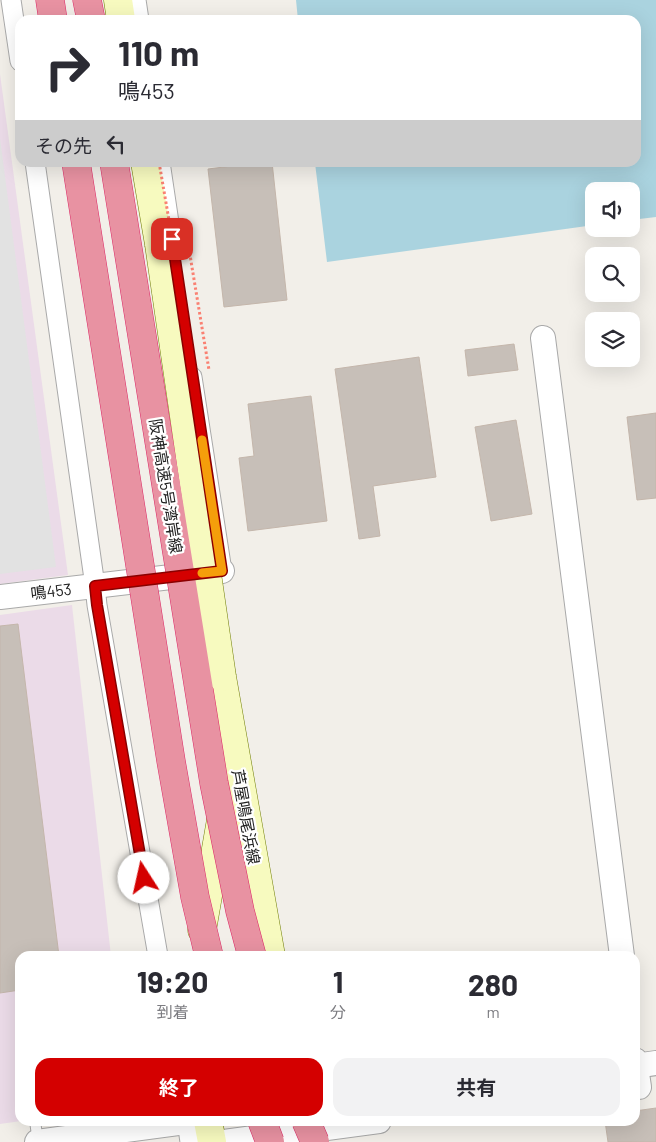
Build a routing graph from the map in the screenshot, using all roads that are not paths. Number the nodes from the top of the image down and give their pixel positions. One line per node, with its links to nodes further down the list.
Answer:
1 (11, 0): 10 (street)
2 (50, 0): 6 (highway)
3 (88, 0): 7 (highway)
4 (118, 0): 8 (main road)
5 (136, 0): 9 (street)
6 (52, 15)
7 (90, 15)
8 (120, 15)
9 (138, 15)
10 (15, 27)
11 (35, 167): 18 (street)
12 (77, 167): 23 (highway, bridge)
13 (115, 167): 24 (highway, 阪神高速5号湾岸線, bridge)
14 (146, 167): 20 (main road, 芦屋鳴尾浜線, bridge)
15 (161, 167): 17 (street)
16 (543, 338): 26 (street)
17 (222, 571): 18 (street, 鳴453)
18 (95, 586): 19 (street, 鳴453); 21 (street)
19 (0, 597)
20 (222, 677): 22 (main road, 芦屋鳴尾浜線); 25 (main road, 芦屋鳴尾浜線)
21 (157, 951)
22 (200, 951)
23 (208, 951)
24 (251, 951)
25 (270, 951)
26 (621, 951)
27 (35, 1126): 32 (lane)
28 (193, 1126): 32 (street); 33 (main road)
29 (264, 1126): 35 (highway, bridge)
30 (348, 1126): 31 (street)
31 (317, 1131): 34 (street)
32 (37, 1142)
33 (212, 1142)
34 (224, 1142)
35 (270, 1142)

